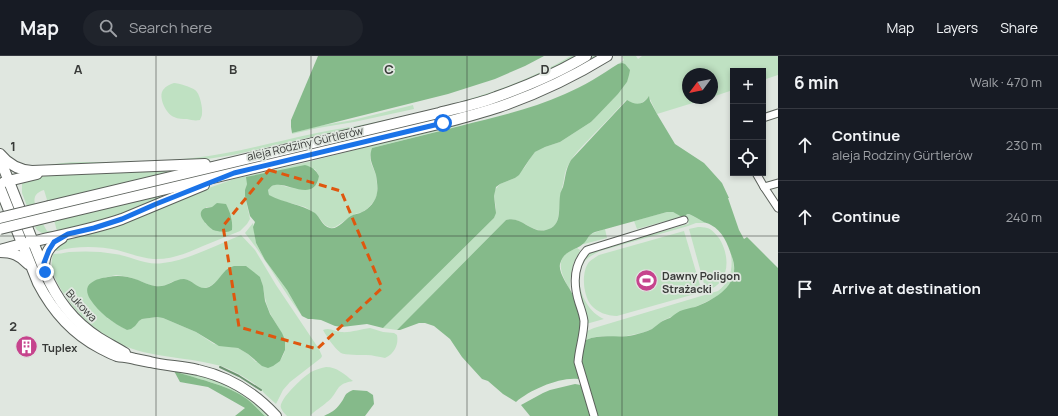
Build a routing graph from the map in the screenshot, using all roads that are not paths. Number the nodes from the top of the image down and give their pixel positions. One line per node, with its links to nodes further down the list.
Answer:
1 (586, 56): 7 (main road, aleja Rodziny Gürtlerów)
2 (606, 56): 9 (main road, aleja Rodziny Gürtlerów)
3 (778, 113): 4 (street)
4 (766, 117)
5 (0, 154): 8 (main road)
6 (0, 159): 11 (main road, Bukowa)
7 (227, 164): 8 (main road); 16 (main road, aleja Rodziny Gürtlerów)
8 (55, 170): 11 (main road)
9 (234, 173): 16 (main road, aleja Rodziny Gürtlerów); 20 (main road)
10 (758, 176): 13 (street)
11 (4, 182): 21 (main road, Bukowa)
12 (778, 183): 13 (street)
13 (764, 187): 15 (street)
14 (0, 188): 22 (main road, Bukowa)
15 (778, 208)
16 (51, 211): 17 (main road, aleja Rodziny Gürtlerów, bridge); 19 (main road, aleja Rodziny Gürtlerów, bridge)
17 (0, 218)
18 (684, 220): 28 (street)
19 (0, 229)
20 (68, 234): 21 (main road); 24 (main road)
21 (33, 241): 22 (main road); 24 (main road, Bukowa)
22 (22, 244): 23 (main road); 25 (main road, Bukowa)
23 (0, 251): 25 (main road)
24 (45, 272): 26 (main road, Bukowa)
25 (34, 273): 26 (main road, Bukowa)
26 (134, 358): 27 (main road, Bukowa)
27 (276, 416)
28 (594, 416)

